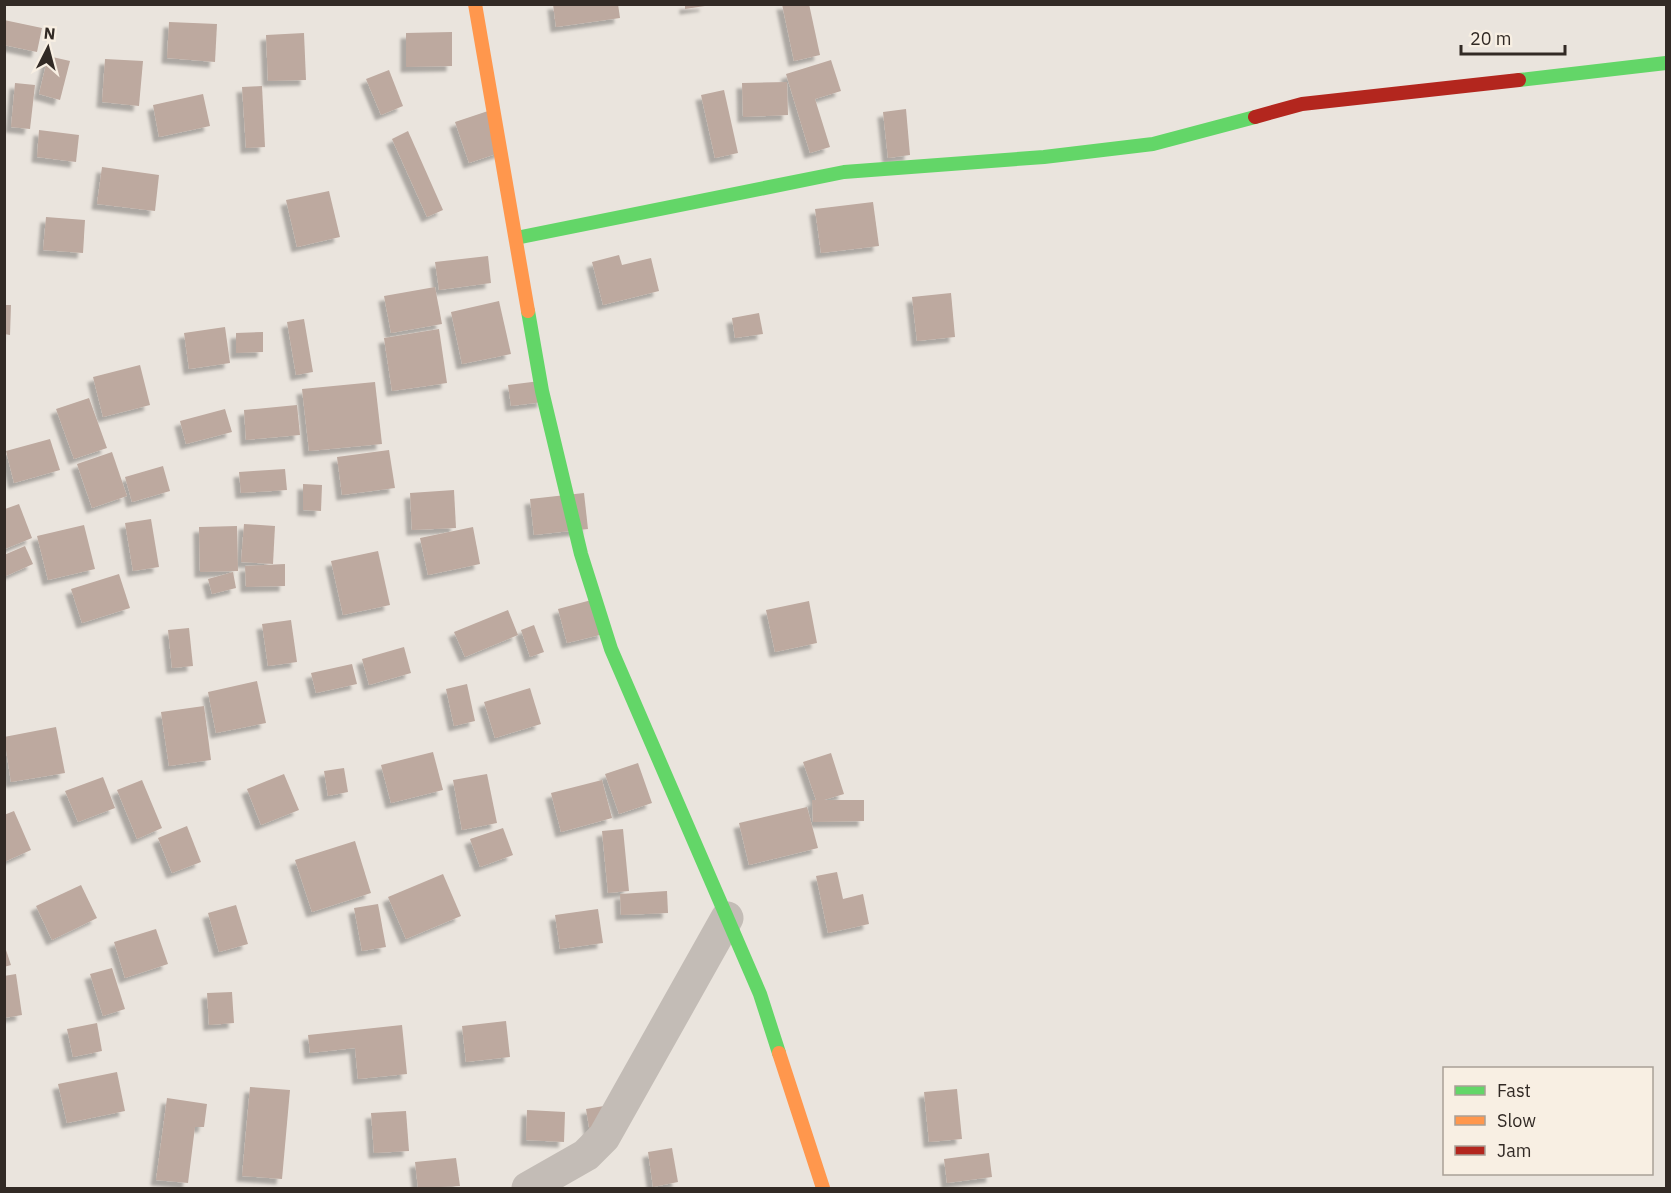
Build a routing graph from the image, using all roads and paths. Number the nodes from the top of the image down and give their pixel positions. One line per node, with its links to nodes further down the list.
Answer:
1 (476, 4): 3 (street)
2 (1666, 63): 3 (street)
3 (516, 238): 4 (street)
4 (727, 918): 5 (street); 6 (street)
5 (528, 1188)
6 (823, 1188)

